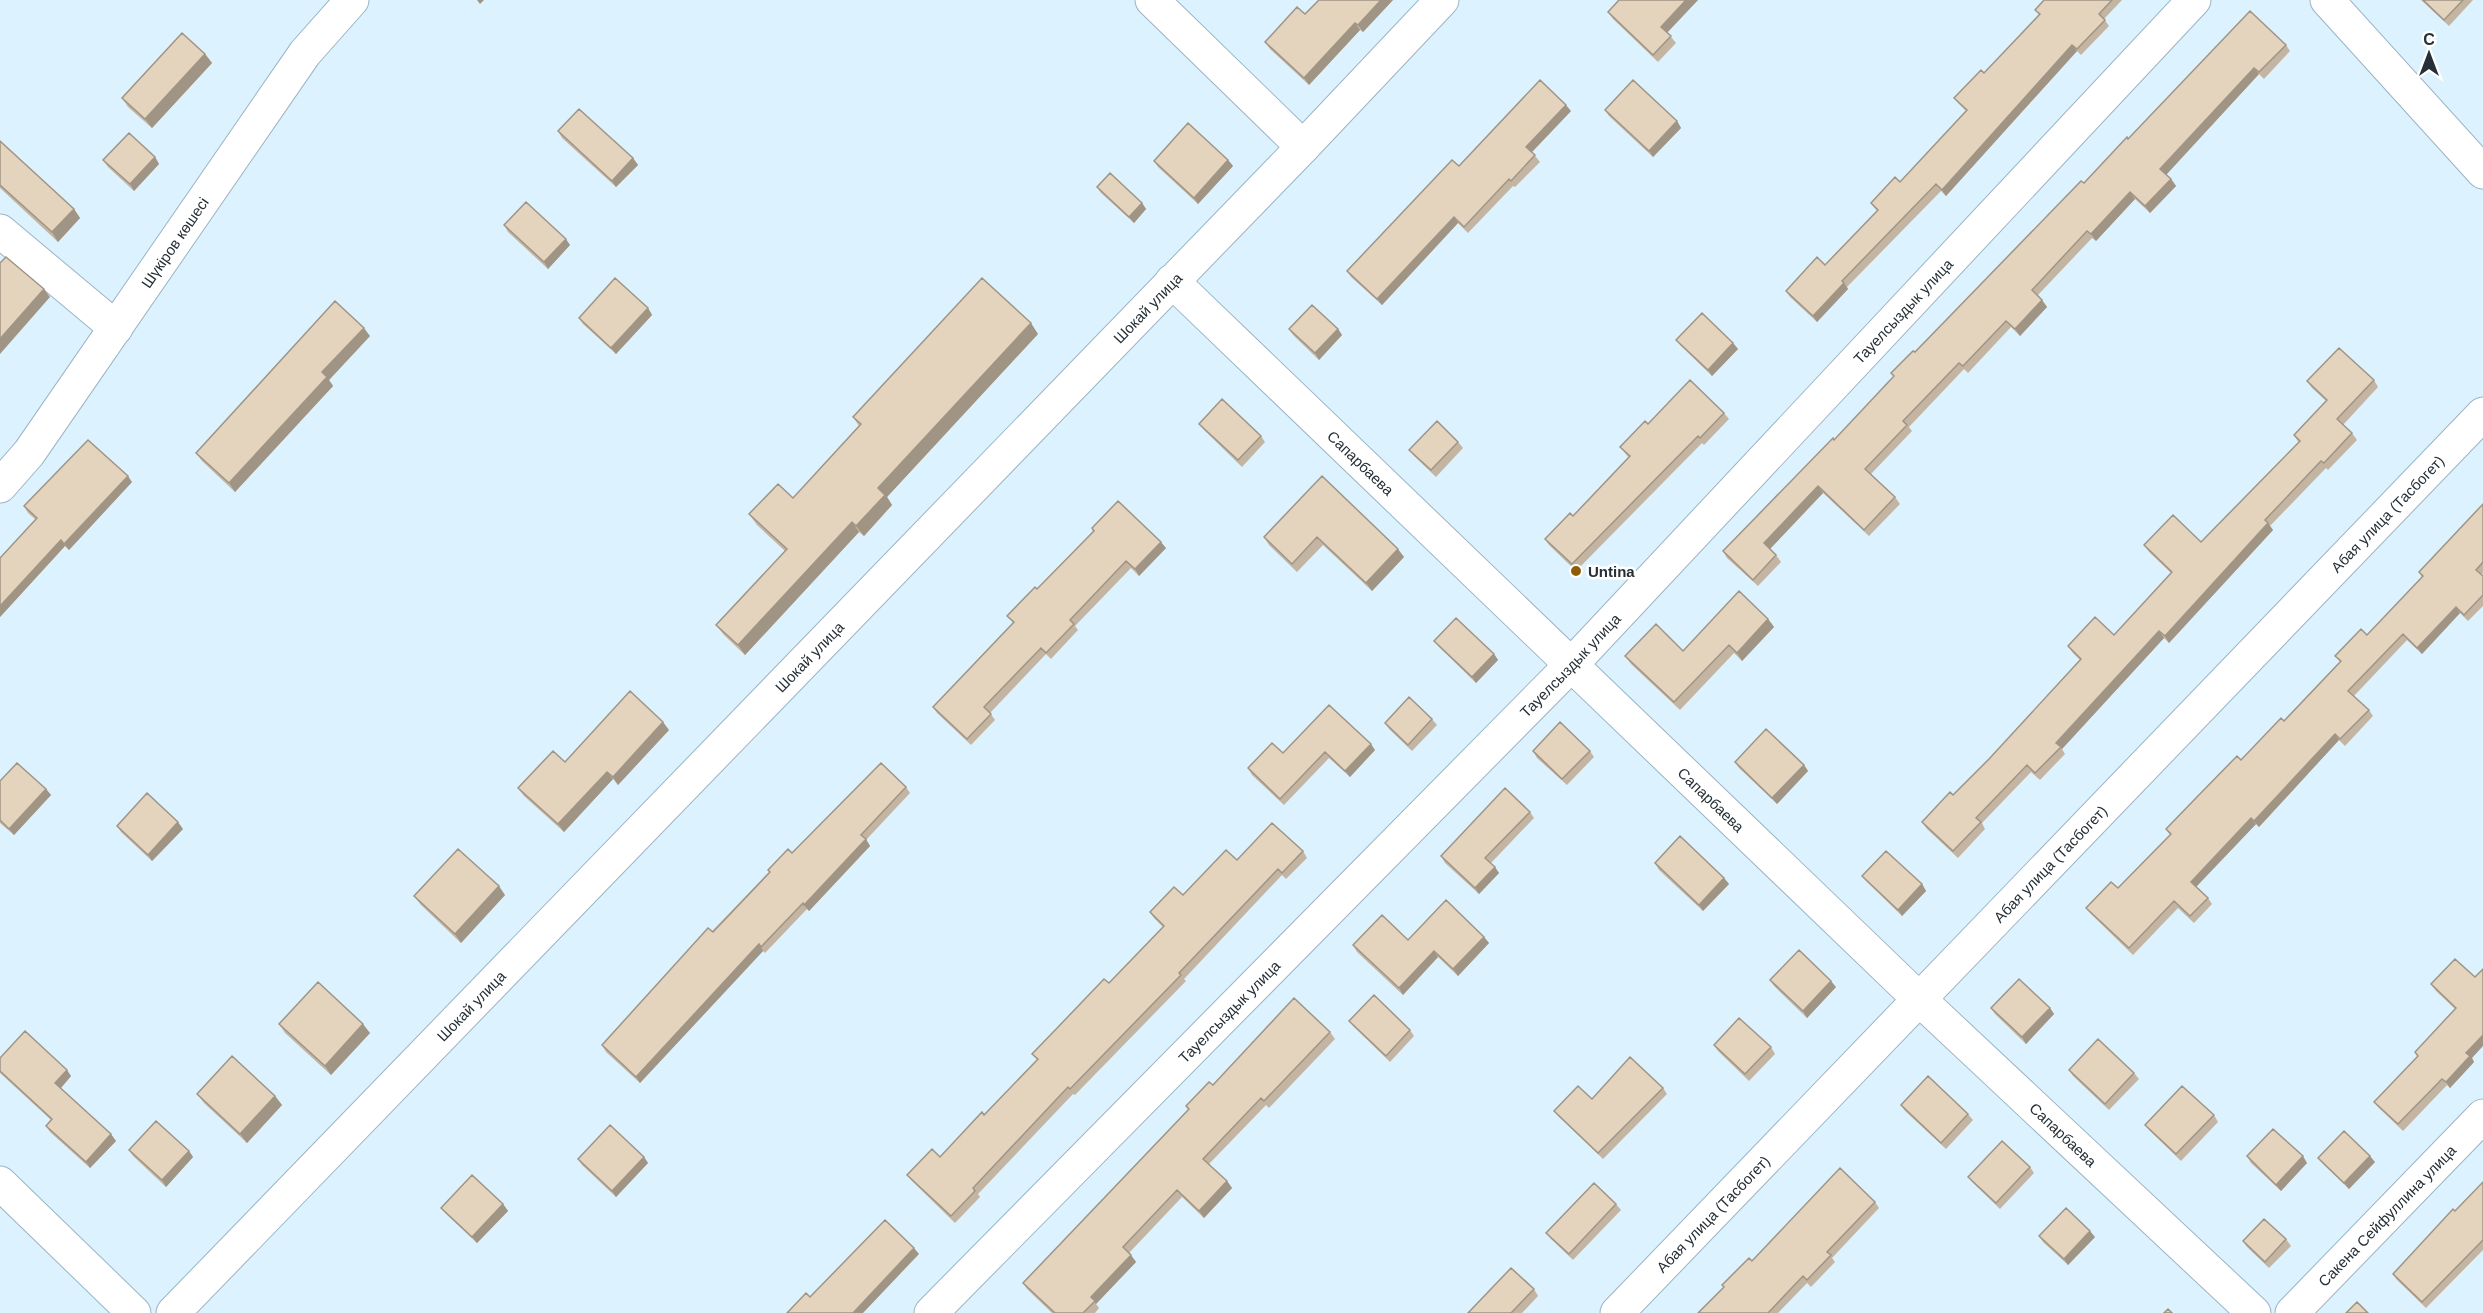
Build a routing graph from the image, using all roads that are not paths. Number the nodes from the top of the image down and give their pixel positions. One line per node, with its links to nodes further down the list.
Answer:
1 (352, 0): 10 (street, Шүкіров көшесі)
2 (1152, 0): 6 (street)
3 (1442, 0): 6 (street, Шокай улица)
4 (2194, 0): 13 (street, Тауелсыздык улица)
5 (2327, 0): 7 (street)
6 (1304, 147): 9 (street, Шокай улица)
7 (2483, 172)
8 (0, 231): 10 (street)
9 (1172, 281): 13 (street, Сапарбаева); 18 (street, Шокай улица)
10 (116, 328): 12 (street, Шүкіров көшесі)
11 (2483, 414): 14 (street, Абая улица (Тасбогет))
12 (0, 486)
13 (1570, 666): 14 (street, Сапарбаева); 19 (street, Тауелсыздык улица)
14 (1919, 999): 20 (street, Абая улица (Тасбогет)); 21 (street, Сапарбаева)
15 (2483, 1116): 22 (street, Сакена Сейфуллина улица)
16 (0, 1182): 17 (street)
17 (134, 1313)
18 (173, 1313)
19 (931, 1313)
20 (1617, 1313)
21 (2254, 1313)
22 (2292, 1313)

